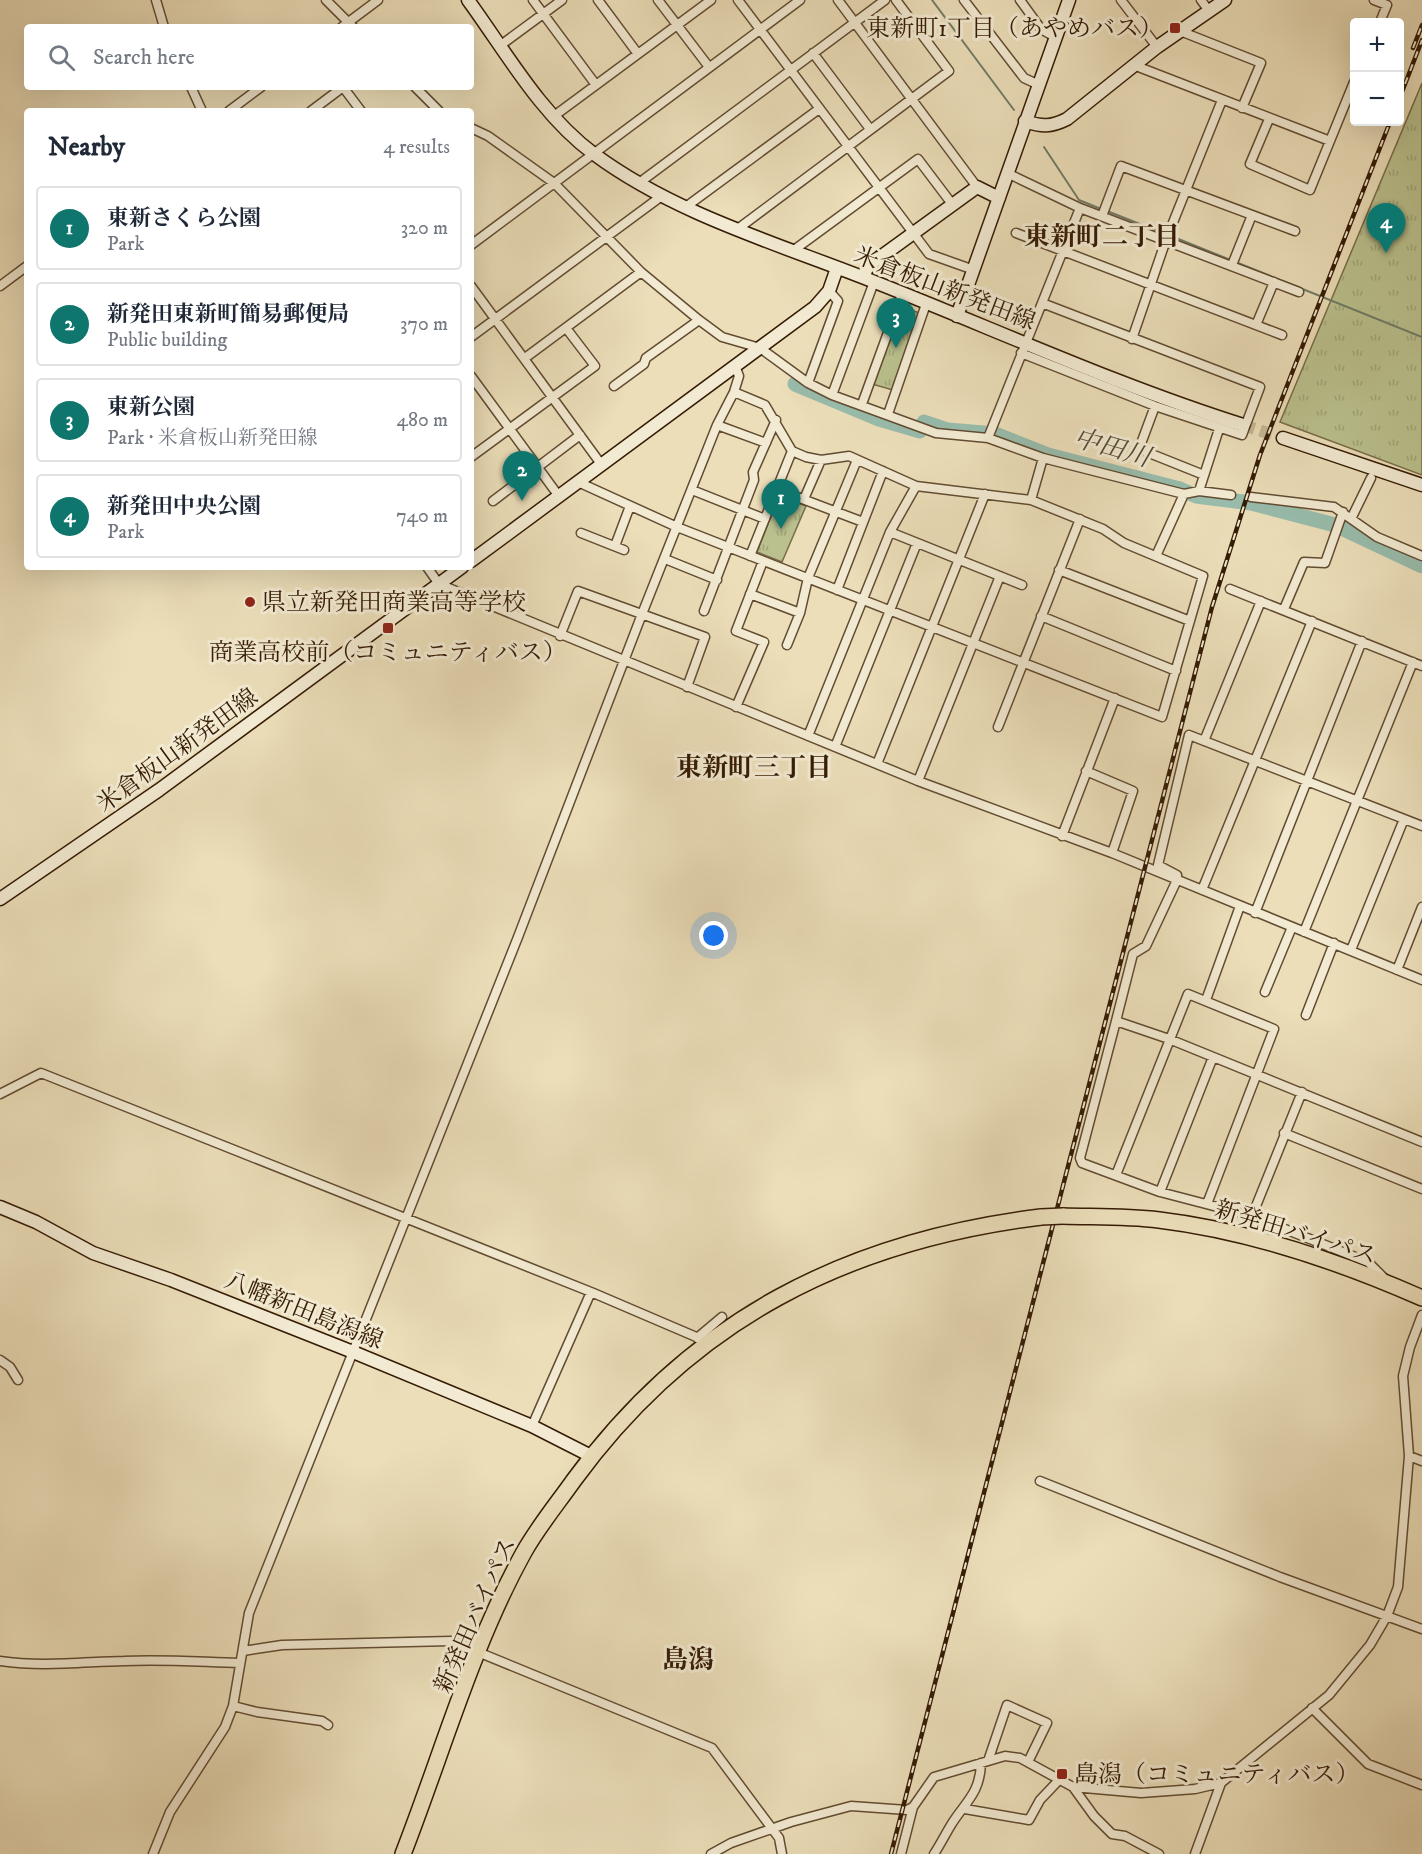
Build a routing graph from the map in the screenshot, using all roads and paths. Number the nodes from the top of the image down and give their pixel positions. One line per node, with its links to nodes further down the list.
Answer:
1 (156, 0): 26 (street)
2 (326, 0): 27 (street)
3 (378, 0): 28 (street)
4 (468, 0): 33 (main road)
5 (533, 0): 23 (street)
6 (562, 0): 23 (street)
7 (598, 0): 36 (street)
8 (658, 0): 29 (street)
9 (711, 0): 29 (street)
10 (738, 0): 30 (street)
11 (800, 0): 30 (street)
12 (838, 0): 25 (street)
13 (885, 0): 25 (street)
14 (896, 0): 48 (street)
15 (964, 0): 41 (street)
16 (1020, 0): 32 (street)
17 (1069, 0): 32 (main road)
18 (1201, 0): 22 (street)
19 (1225, 0): 22 (main road)
20 (1374, 0): 24 (street)
21 (1123, 1): 34 (street)
22 (1209, 11): 31 (main road)
23 (543, 14): 33 (street); 40 (street)
24 (1382, 18)
25 (855, 22): 35 (street); 48 (street)
26 (163, 24)
27 (347, 24)
28 (349, 24)
29 (678, 25): 36 (street); 38 (street)
30 (760, 30): 38 (street); 39 (street)
31 (1180, 31): 34 (main road); 55 (street)
32 (1055, 38): 41 (main road)
33 (501, 45): 57 (main road)
34 (1157, 47): 37 (main road)
35 (813, 53): 39 (street); 61 (street)
36 (638, 54): 40 (street)
37 (1136, 66): 49 (street); 59 (main road)
38 (709, 67): 64 (street)
39 (790, 70): 56 (street); 67 (street)
40 (596, 84): 57 (street)
41 (1037, 84): 59 (main road)
42 (192, 90): 50 (street)
43 (257, 90): 51 (street)
44 (339, 90): 52 (street)
45 (345, 90): 53 (street)
46 (418, 90): 54 (street)
47 (1350, 92): 62 (street)
48 (912, 99): 61 (street); 68 (street)
49 (1222, 100): 55 (street); 70 (street)
50 (201, 108)
51 (235, 108)
52 (315, 108)
53 (359, 108)
54 (436, 108)
55 (1242, 108): 58 (street)
56 (819, 109): 63 (street); 74 (street)
57 (554, 116): 64 (main road)
58 (1269, 119): 62 (street); 62 (street)
59 (1025, 121): 65 (main road)
60 (474, 129): 66 (street)
61 (870, 129): 63 (street)
62 (1330, 141)
63 (847, 147): 69 (street); 78 (street)
64 (594, 154): 66 (street); 67 (main road)
65 (1007, 173): 72 (main road); 75 (street)
66 (554, 183): 82 (street); 84 (street)
67 (639, 183): 71 (main road)
68 (977, 186): 72 (main road); 73 (main road)
69 (879, 189): 73 (street); 81 (street); 85 (street)
70 (1185, 191): 76 (street); 77 (street); 83 (street)
71 (663, 195): 74 (main road); 82 (street)
72 (999, 198): 90 (main road)
73 (952, 204): 81 (main road)
74 (687, 206): 78 (main road)
75 (1080, 208): 77 (street); 86 (street)
76 (1252, 215): 79 (street); 87 (street)
77 (1102, 216): 83 (street)
78 (739, 228): 85 (main road)
79 (1295, 231)
80 (1016, 233): 86 (street)
81 (912, 234): 90 (street); 92 (main road)
82 (605, 238): 91 (street); 103 (street)
83 (1166, 240): 87 (street); 95 (street)
84 (474, 243)
85 (794, 250): 89 (main road)
86 (1063, 251): 95 (street); 100 (street)
87 (1232, 265): 93 (street)
88 (24, 268): 94 (street)
89 (837, 268): 92 (main road, 米倉板山新発田線); 97 (main road, 米倉板山新発田線)
90 (974, 270): 102 (main road)
91 (641, 272): 104 (street); 106 (street)
92 (868, 280): 99 (main road, 米倉板山新発田線); 118 (street)
93 (1274, 282): 98 (street); 105 (street)
94 (0, 286)
95 (1151, 286): 105 (street); 109 (street)
96 (474, 290): 103 (street)
97 (829, 291): 111 (main road, 米倉板山新発田線); 115 (street)
98 (1299, 292)
99 (902, 294): 101 (main road, 米倉板山新発田線); 120 (street)
100 (1042, 303): 109 (street); 110 (street)
101 (926, 304): 102 (main road, 米倉板山新発田線); 122 (street)
102 (957, 316): 110 (main road, 米倉板山新発田線)
103 (495, 319): 107 (street); 112 (street)
104 (699, 320): 111 (street); 116 (street)
105 (1256, 325): 108 (street)
106 (566, 328): 112 (street); 119 (street)
107 (474, 335)
108 (1282, 335)
109 (1132, 339): 127 (street)
110 (1023, 347): 121 (street); 125 (main road, 米倉板山新発田線); 129 (street)
111 (760, 348): 113 (main road, 米倉板山新発田線); 115 (street)
112 (525, 358): 119 (street)
113 (735, 366): 117 (street); 137 (main road, 米倉板山新発田線)
114 (474, 380): 126 (street)
115 (808, 382): 118 (street)
116 (614, 386)
117 (734, 392): 123 (street); 124 (street)
118 (832, 395): 120 (street)
119 (553, 397): 126 (street); 128 (street)
120 (862, 404): 122 (street)
121 (1155, 406): 127 (street); 140 (street)
122 (888, 414): 129 (street)
123 (776, 420): 131 (street); 132 (street)
124 (717, 425): 131 (street); 146 (street)
125 (1243, 425)
126 (510, 429): 133 (street); 138 (street)
127 (1219, 429): 140 (street)
128 (580, 435): 137 (street); 138 (street)
129 (988, 438): 134 (street)
130 (1283, 438): 143 (main road)
131 (766, 443): 157 (street)
132 (792, 451): 135 (street); 145 (street)
133 (474, 455)
134 (1043, 458): 150 (street); 154 (street)
135 (821, 460): 136 (street); 153 (street)
136 (858, 460): 139 (street); 158 (street)
137 (601, 464): 142 (main road, 米倉板山新発田線)
138 (538, 468): 149 (street); 155 (street)
139 (883, 471): 144 (street); 163 (street)
140 (1204, 475): 147 (street)
141 (1371, 478): 160 (street)
142 (578, 482): 149 (main road, 米倉板山新発田線); 156 (street)
143 (1422, 485)
144 (916, 486): 148 (street); 165 (street)
145 (776, 489): 153 (street); 161 (street)
146 (692, 490): 157 (street); 164 (street)
147 (1199, 491): 150 (street); 151 (street)
148 (986, 494): 154 (street); 176 (street)
149 (558, 495): 174 (main road, 米倉板山新発田線)
150 (1184, 495): 172 (street)
151 (1231, 495)
152 (1251, 496): 159 (street)
153 (804, 499): 158 (street)
154 (1031, 500): 162 (street)
155 (493, 501)
156 (630, 506): 164 (street); 168 (street)
157 (743, 510): 161 (street); 169 (street)
158 (836, 511): 163 (street); 182 (street)
159 (1343, 512): 160 (street); 191 (street)
160 (1352, 517): 173 (street)
161 (765, 519): 171 (street)
162 (1080, 519): 172 (street); 180 (street)
163 (863, 522): 187 (street)
164 (677, 527): 169 (street); 175 (street)
165 (890, 532): 167 (street); 189 (street)
166 (581, 533): 168 (street)
167 (917, 543): 176 (street); 192 (street)
168 (615, 546): 170 (street)
169 (729, 547): 171 (street); 183 (street)
170 (624, 550)
171 (750, 555): 177 (street)
172 (1156, 556): 197 (street)
173 (1422, 556)
174 (474, 559)
175 (665, 559): 183 (street); 195 (street)
176 (959, 560): 181 (street); 199 (street)
177 (763, 561): 182 (street); 188 (street)
178 (429, 570): 184 (street)
179 (458, 570): 184 (main road, 米倉板山新発田線)
180 (1059, 570): 196 (street); 197 (street)
181 (1000, 576): 185 (street); 202 (street)
182 (808, 578): 187 (street); 194 (street)
183 (717, 580): 193 (street)
184 (440, 584): 200 (street); 228 (main road, 米倉板山新発田線)
185 (1022, 585)
186 (1230, 589): 190 (street)
187 (837, 590): 189 (street)
188 (750, 594): 194 (street); 211 (street)
189 (863, 600): 192 (street); 213 (street)
190 (1261, 601): 191 (street); 214 (street)
191 (1284, 609): 198 (street)
192 (890, 610): 199 (street); 215 (street)
193 (705, 611)
194 (800, 613): 203 (street)
195 (642, 614): 200 (street); 204 (street); 209 (street)
196 (1041, 616): 205 (street); 208 (street)
197 (1190, 621): 208 (street)
198 (1312, 621): 201 (street); 216 (street)
199 (932, 627): 202 (street); 217 (street)
200 (560, 636): 204 (street)
201 (1362, 641): 206 (street); 220 (street)
202 (975, 644): 205 (street); 219 (street)
203 (787, 645)
204 (624, 662): 209 (street); 255 (street)
205 (1022, 662): 210 (street); 212 (street)
206 (1413, 662): 207 (street); 221 (street)
207 (1422, 666)
208 (1176, 671): 210 (street)
209 (687, 687): 211 (street)
210 (1115, 698): 218 (street)
211 (736, 707): 213 (street)
212 (998, 727)
213 (808, 736): 215 (street)
214 (1204, 741): 216 (street); 226 (street)
215 (835, 747): 217 (street)
216 (1255, 761): 220 (street); 227 (street)
217 (877, 764): 219 (street)
218 (1086, 771): 224 (street); 225 (street)
219 (918, 781): 224 (street)
220 (1305, 781): 221 (street); 231 (street)
221 (1355, 800): 222 (street); 233 (street)
222 (1404, 819): 223 (street); 235 (street)
223 (1422, 826)
224 (1062, 836): 225 (street)
225 (1112, 853): 226 (street)
226 (1177, 880): 227 (street); 241 (street)
227 (1202, 890): 229 (street)
228 (0, 899)
229 (1240, 906): 231 (street); 239 (street)
230 (1422, 907): 236 (street)
231 (1255, 913): 232 (street)
232 (1292, 927): 233 (street); 238 (street)
233 (1304, 932): 234 (street)
234 (1334, 943): 235 (street); 240 (street)
235 (1351, 950): 236 (street)
236 (1397, 970): 237 (street)
237 (1422, 980)
238 (1265, 993)
239 (1206, 1000): 242 (street); 244 (street)
240 (1306, 1015)
241 (1116, 1021): 242 (street); 249 (street)
242 (1169, 1038): 243 (street); 249 (street)
243 (1213, 1057): 244 (street); 251 (street)
244 (1258, 1076): 245 (street); 252 (street)
245 (1302, 1092): 247 (street); 248 (street)
246 (0, 1094): 255 (street)
247 (1284, 1133): 250 (street); 254 (street)
248 (1422, 1142)
249 (1116, 1175): 251 (street)
250 (1422, 1189)
251 (1160, 1192): 252 (street)
252 (1207, 1204): 254 (street)
253 (0, 1207): 262 (main road, 八幡新田島潟線)
254 (1252, 1216): 256 (street)
255 (405, 1218): 257 (street); 262 (street)
256 (1388, 1283): 258 (highway, 新発田バイパス); 261 (highway, 新発田バイパス, bridge)
257 (591, 1292): 261 (street); 265 (street)
258 (1422, 1298)
259 (1422, 1315): 267 (street)
260 (722, 1317): 261 (street)
261 (702, 1340): 266 (highway, 新発田バイパス)
262 (352, 1352): 265 (main road, 八幡新田島潟線); 272 (street)
263 (0, 1360): 264 (street)
264 (18, 1380)
265 (532, 1426): 266 (main road, 八幡新田島潟線)
266 (591, 1456): 273 (highway, 新発田バイパス)
267 (1409, 1456): 268 (street); 270 (street)
268 (1422, 1461)
269 (1041, 1481): 270 (street)
270 (1387, 1616): 271 (street); 277 (street)
271 (1422, 1629)
272 (243, 1651): 273 (street); 275 (street)
273 (479, 1653): 287 (street); 289 (highway, 新発田バイパス)
274 (0, 1660): 275 (street)
275 (239, 1663): 276 (street)
276 (233, 1706): 278 (street); 288 (street)
277 (1312, 1708): 282 (street); 283 (street)
278 (328, 1725)
279 (985, 1762): 280 (street); 280 (street); 285 (street); 286 (street)
280 (1028, 1762): 281 (street)
281 (1059, 1780): 284 (street); 286 (street)
282 (1221, 1783): 284 (street); 295 (street)
283 (1422, 1785)
284 (1073, 1787): 294 (street)
285 (913, 1807): 287 (street); 292 (street)
286 (965, 1809): 293 (street)
287 (773, 1828): 290 (street); 291 (street)
288 (153, 1854)
289 (403, 1854)
290 (711, 1854)
291 (782, 1854)
292 (901, 1854)
293 (934, 1854)
294 (1159, 1854)
295 (1196, 1854)

